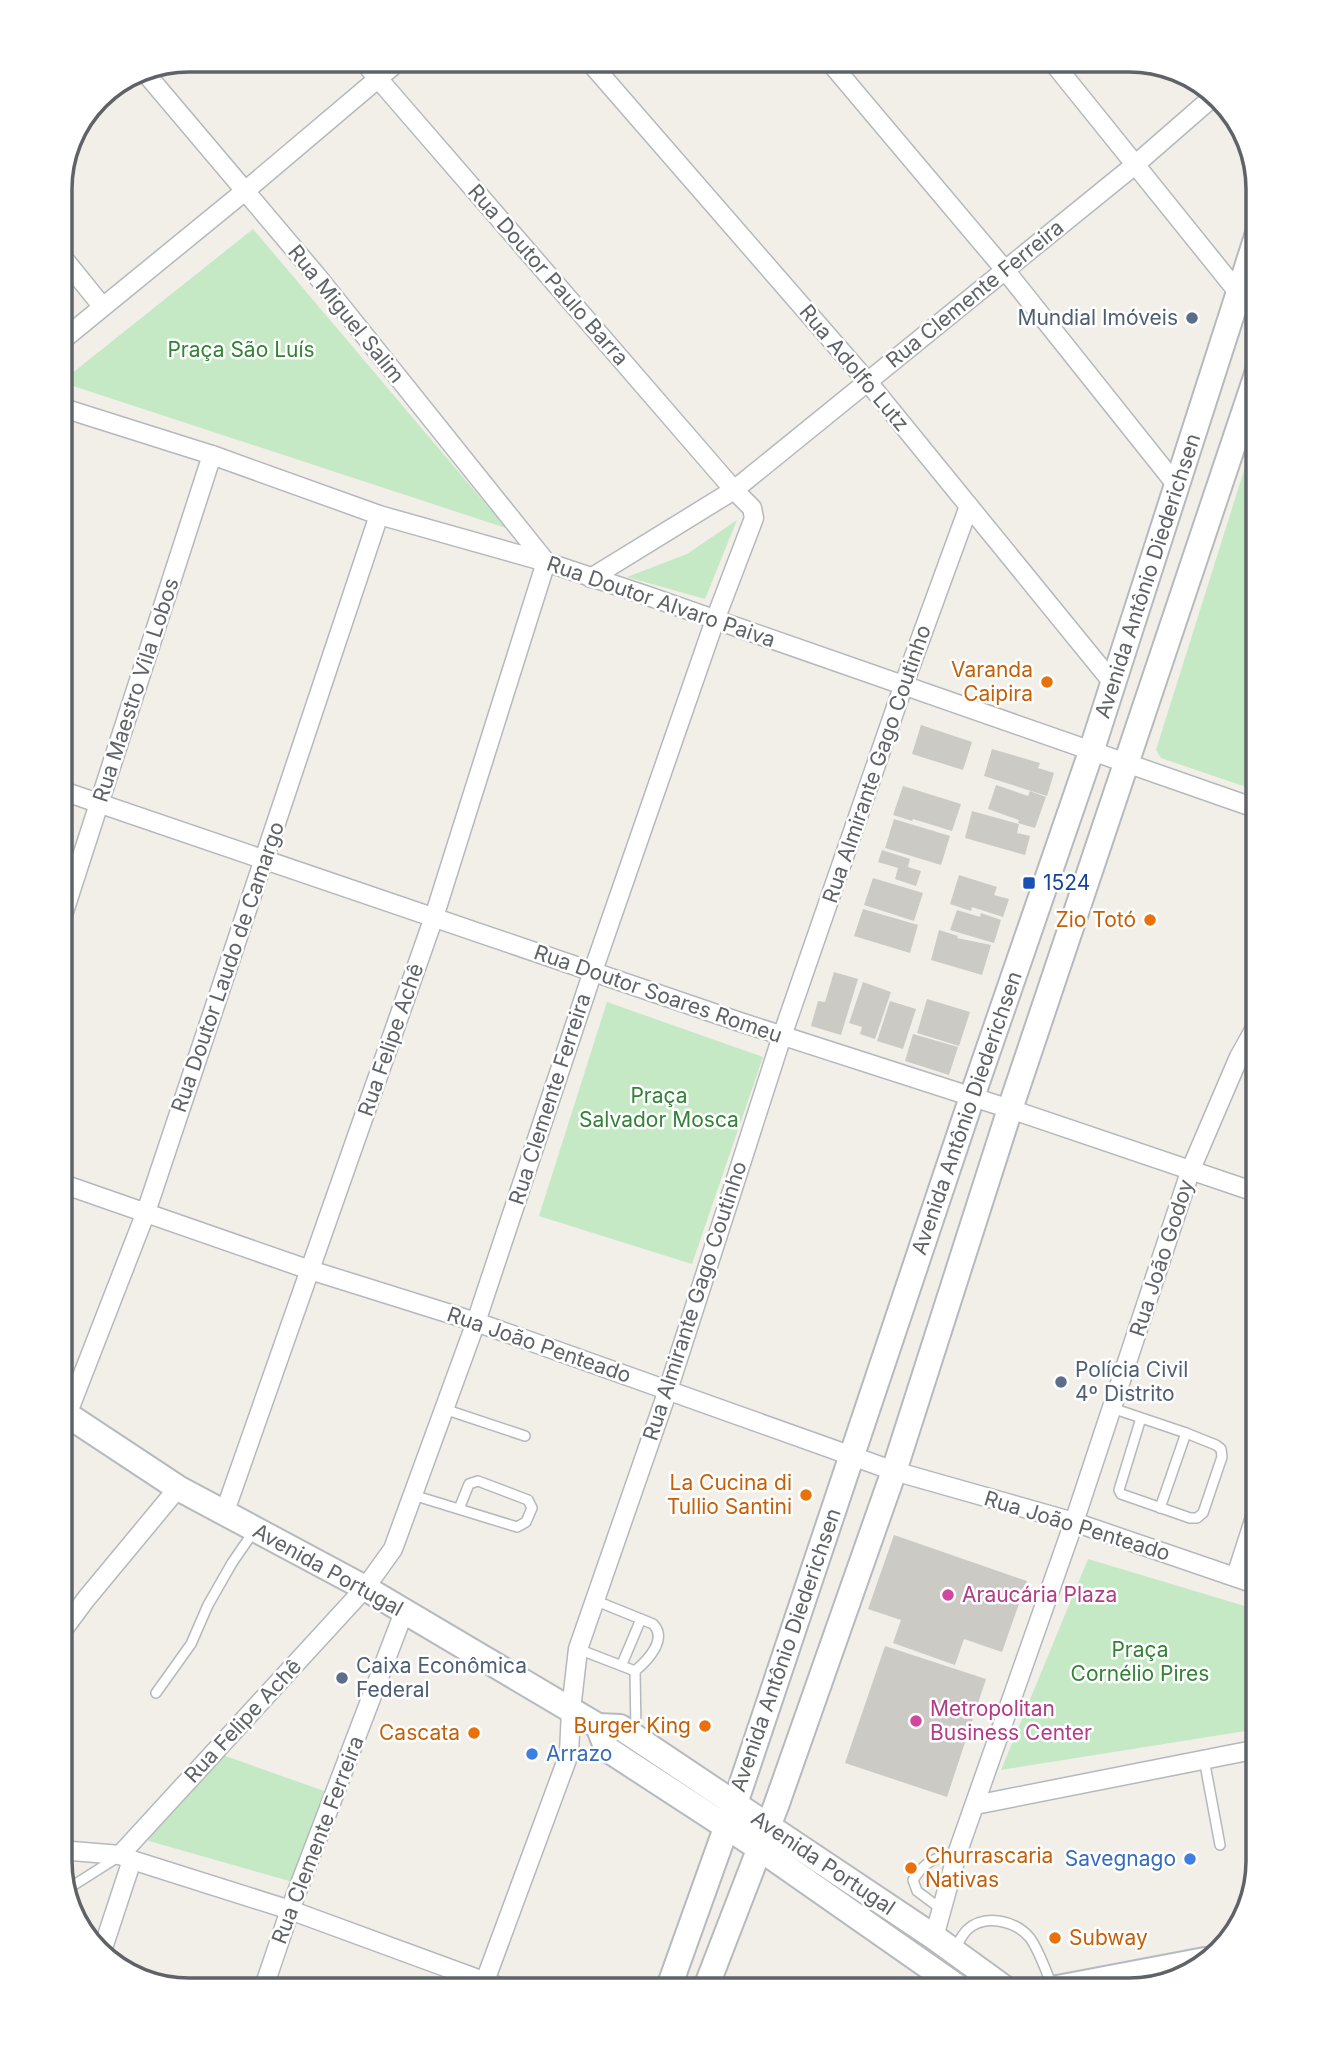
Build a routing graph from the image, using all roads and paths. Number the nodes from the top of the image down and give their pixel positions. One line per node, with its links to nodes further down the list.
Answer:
1 (373, 72): 7 (street, Rua Doutor Paulo Barra)
2 (385, 72): 7 (street)
3 (598, 72): 18 (street, Rua Adolfo Lutz)
4 (838, 72): 13 (street)
5 (1061, 72): 9 (street)
6 (150, 78): 10 (street, Rua Miguel Salim)
7 (378, 78): 10 (street); 23 (street, Rua Doutor Paulo Barra)
8 (1207, 102): 9 (street, Rua Clemente Ferreira)
9 (1136, 164): 13 (street, Rua Clemente Ferreira); 14 (street)
10 (245, 191): 16 (street); 26 (street, Rua Miguel Salim)
11 (72, 269): 16 (street)
12 (1246, 270): 14 (main road, Avenida Antônio Diederichsen)
13 (1005, 271): 18 (street, Rua Clemente Ferreira); 22 (street)
14 (1238, 294): 15 (street); 22 (main road, Avenida Antônio Diederichsen)
15 (1246, 303)
16 (102, 306): 17 (street)
17 (72, 332)
18 (867, 381): 23 (street, Rua Clemente Ferreira); 24 (street, Rua Adolfo Lutz)
19 (1246, 407): 32 (main road, Avenida Antônio Diederichsen)
20 (72, 411): 21 (street, Rua Doutor Alvaro Paiva)
21 (212, 455): 25 (street, Rua Doutor Alvaro Paiva); 34 (street, Rua Maestro Vila Lobos)
22 (1178, 487): 29 (main road, Avenida Antônio Diederichsen)
23 (734, 490): 27 (street, Rua Clemente Ferreira); 28 (street, Rua Clemente Ferreira)
24 (969, 506): 29 (street, Rua Adolfo Lutz); 30 (street, Rua Almirante Gago Coutinho)
25 (379, 515): 26 (street, Rua Doutor Alvaro Paiva); 36 (street, Rua Doutor Laudo de Camargo)
26 (546, 562): 27 (street, Rua Doutor Alvaro Paiva); 38 (street, Rua Felipe Achê)
27 (591, 578): 28 (street, Rua Doutor Alvaro Paiva)
28 (715, 620): 30 (street, Rua Doutor Alvaro Paiva); 39 (street, Rua Clemente Ferreira)
29 (1113, 683): 31 (main road, Avenida Antônio Diederichsen)
30 (904, 684): 31 (street, Rua Doutor Alvaro Paiva); 40 (street, Rua Almirante Gago Coutinho)
31 (1091, 752): 32 (street, Rua Doutor Alvaro Paiva); 42 (main road, Avenida Antônio Diederichsen)
32 (1126, 764): 35 (street, Rua Doutor Alvaro Paiva); 43 (main road, Avenida Antônio Diederichsen)
33 (72, 794): 34 (street, Rua Doutor Soares Romeu)
34 (99, 803): 36 (street, Rua Doutor Soares Romeu); 37 (street, Rua Maestro Vila Lobos)
35 (1246, 805)
36 (264, 859): 38 (street, Rua Doutor Soares Romeu); 47 (street, Rua Doutor Laudo de Camargo)
37 (72, 887)
38 (434, 917): 39 (street, Rua Doutor Soares Romeu); 48 (street, Rua Felipe Achê)
39 (593, 971): 40 (street, Rua Doutor Soares Romeu); 49 (street, Rua Clemente Ferreira)
40 (782, 1036): 42 (street, Rua Doutor Soares Romeu); 50 (street, Rua Almirante Gago Coutinho)
41 (1246, 1044): 44 (street, Rua João Godoy)
42 (972, 1097): 43 (street, Rua Doutor Soares Romeu); 58 (main road, Avenida Antônio Diederichsen)
43 (1010, 1109): 44 (street, Rua Doutor Soares Romeu); 59 (main road, Avenida Antônio Diederichsen)
44 (1191, 1169): 46 (street, Rua Doutor Soares Romeu); 52 (street, Rua João Godoy)
45 (72, 1187): 47 (street, Rua João Penteado)
46 (1246, 1189)
47 (146, 1212): 48 (street, Rua João Penteado); 51 (street, Rua Doutor Laudo de Camargo)
48 (310, 1270): 49 (street, Rua João Penteado); 64 (street, Rua Felipe Achê)
49 (476, 1322): 50 (street, Rua João Penteado); 53 (street, Rua Clemente Ferreira)
50 (668, 1390): 58 (street, Rua João Penteado); 71 (street, Rua Almirante Gago Coutinho)
51 (72, 1392)
52 (1112, 1408): 55 (lane); 65 (street, Rua João Godoy)
53 (444, 1409): 57 (lane); 61 (street, Rua Clemente Ferreira)
54 (72, 1417): 60 (main road, Avenida Portugal)
55 (1141, 1418): 56 (lane); 62 (lane)
56 (1186, 1433): 62 (lane); 62 (lane)
57 (524, 1436)
58 (851, 1457): 59 (street, Rua João Penteado); 85 (main road, Avenida Antônio Diederichsen)
59 (894, 1471): 65 (street, Rua João Penteado); 86 (main road, Avenida Antônio Diederichsen)
60 (178, 1488): 64 (main road, Avenida Portugal); 73 (street)
61 (413, 1495): 63 (lane); 70 (street, Rua Clemente Ferreira)
62 (1160, 1508)
63 (459, 1509): 63 (lane)
64 (224, 1514): 66 (main road, Avenida Portugal)
65 (1074, 1522): 68 (street, Rua João Penteado); 84 (street, Rua João Godoy)
66 (256, 1529): 70 (main road, Avenida Portugal); 78 (lane)
67 (1246, 1545): 68 (street)
68 (1236, 1576): 69 (street, Rua João Penteado)
69 (1246, 1580)
70 (365, 1588): 72 (main road, Avenida Portugal); 90 (street, Rua Felipe Achê)
71 (594, 1600): 74 (lane); 75 (street, Rua Almirante Gago Coutinho)
72 (404, 1612): 79 (main road, Avenida Portugal); 93 (street, Rua Clemente Ferreira)
73 (72, 1618)
74 (641, 1619): 76 (lane); 77 (lane)
75 (578, 1649): 76 (lane); 79 (street, Rua Almirante Gago Coutinho)
76 (622, 1664): 77 (lane)
77 (635, 1671): 81 (lane)
78 (156, 1693)
79 (571, 1710): 80 (main road, Avenida Portugal); 99 (street, Rua Almirante Gago Coutinho)
80 (598, 1726): 81 (main road, Avenida Portugal); 85 (main road, Avenida Portugal)
81 (637, 1738): 85 (main road, Avenida Portugal)
82 (1246, 1751): 83 (street)
83 (1204, 1759): 84 (street); 87 (lane)
84 (975, 1805): 89 (street, Rua João Godoy)
85 (730, 1814): 86 (main road, Avenida Portugal); 100 (main road, Avenida Antônio Diederichsen)
86 (764, 1837): 95 (main road, Avenida Portugal); 101 (main road, Avenida Antônio Diederichsen); 102 (main road, Avenida Portugal)
87 (1220, 1845)
88 (72, 1851): 90 (street)
89 (957, 1854): 92 (street, Rua João Godoy); 92 (lane)
90 (126, 1858): 91 (lane); 93 (street); 94 (street, Rua Felipe Achê)
91 (74, 1886)
92 (941, 1909): 95 (street, Rua João Godoy)
93 (290, 1910): 97 (street, Rua Clemente Ferreira); 98 (street)
94 (104, 1941)
95 (943, 1944): 103 (main road, Avenida Portugal); 104 (lane)
96 (1184, 1964): 105 (main road)
97 (267, 1978)
98 (474, 1978)
99 (486, 1978)
100 (672, 1978)
101 (710, 1978)
102 (946, 1978)
103 (990, 1978)
104 (1045, 1978)
105 (1112, 1978)

